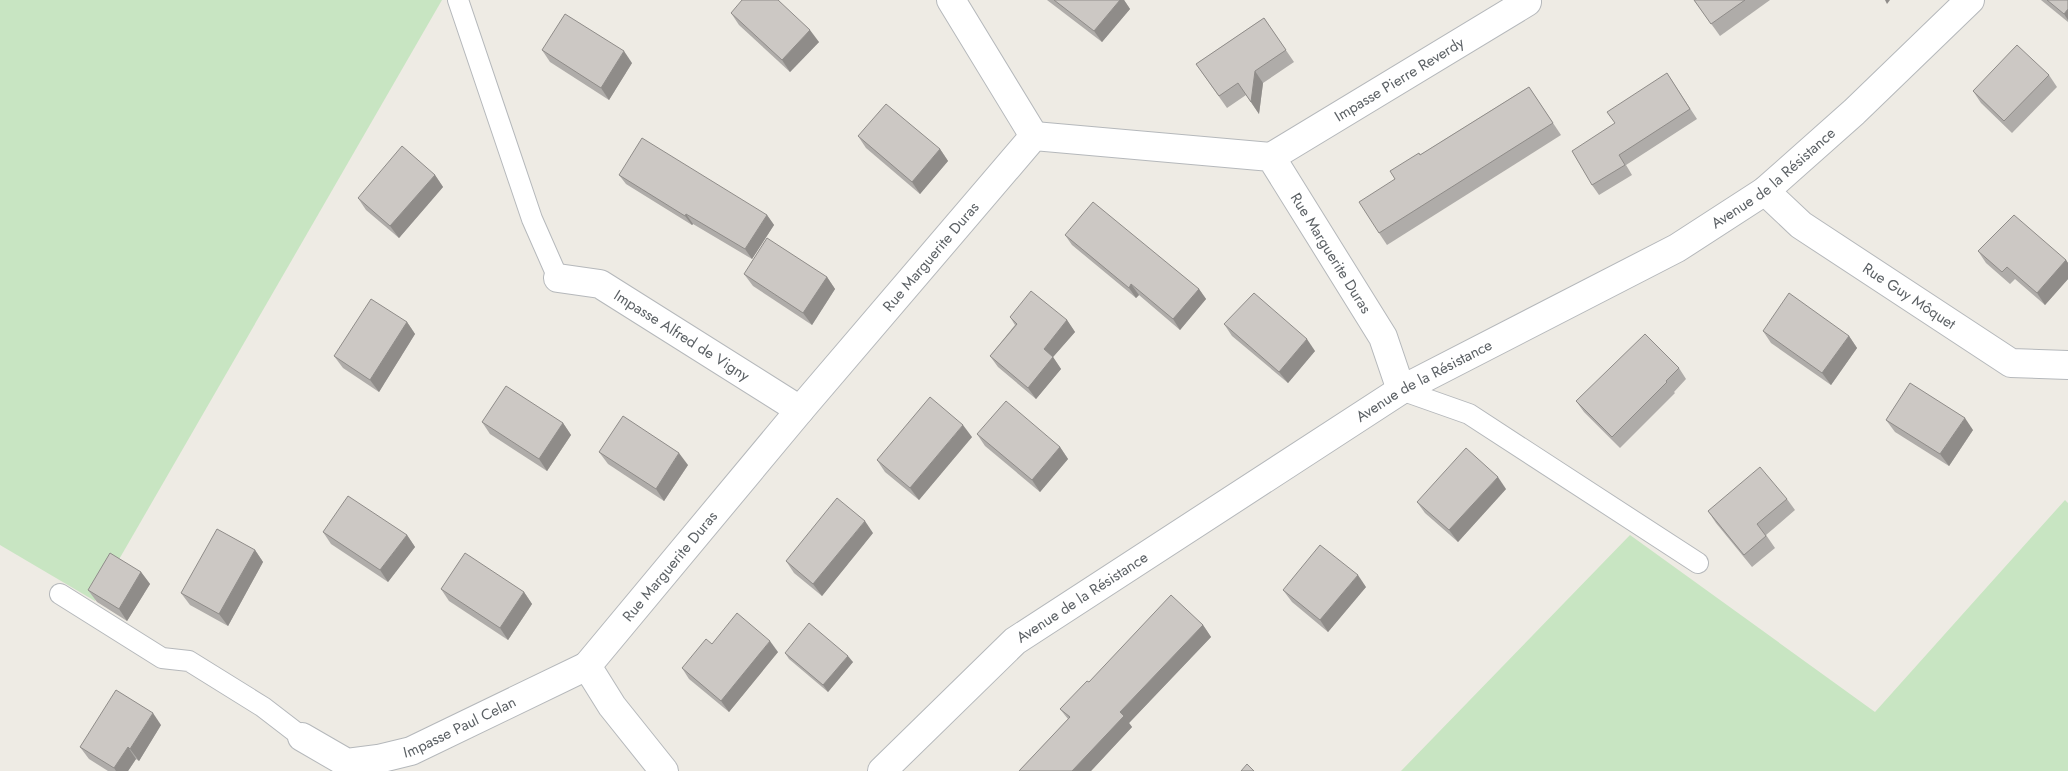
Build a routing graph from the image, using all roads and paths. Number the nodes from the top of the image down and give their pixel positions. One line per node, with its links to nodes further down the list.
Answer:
1 (458, 0): 8 (lane)
2 (951, 0): 5 (street)
3 (1970, 0): 7 (street, Avenue de la Résistance)
4 (1527, 2): 6 (street, Impasse Pierre Reverdy)
5 (1034, 136): 6 (street); 11 (street, Rue Marguerite Duras)
6 (1271, 157): 10 (street, Rue Marguerite Duras)
7 (1765, 191): 9 (street, Rue Guy Môquet); 10 (street, Avenue de la Résistance)
8 (558, 278): 11 (street, Impasse Alfred de Vigny)
9 (2068, 365)
10 (1402, 390): 12 (lane); 17 (street, Avenue de la Résistance)
11 (800, 410): 14 (street, Rue Marguerite Duras)
12 (1698, 563)
13 (60, 594): 15 (lane)
14 (587, 666): 15 (street, Impasse Paul Celan); 16 (street)
15 (302, 737)
16 (664, 771)
17 (882, 771)

